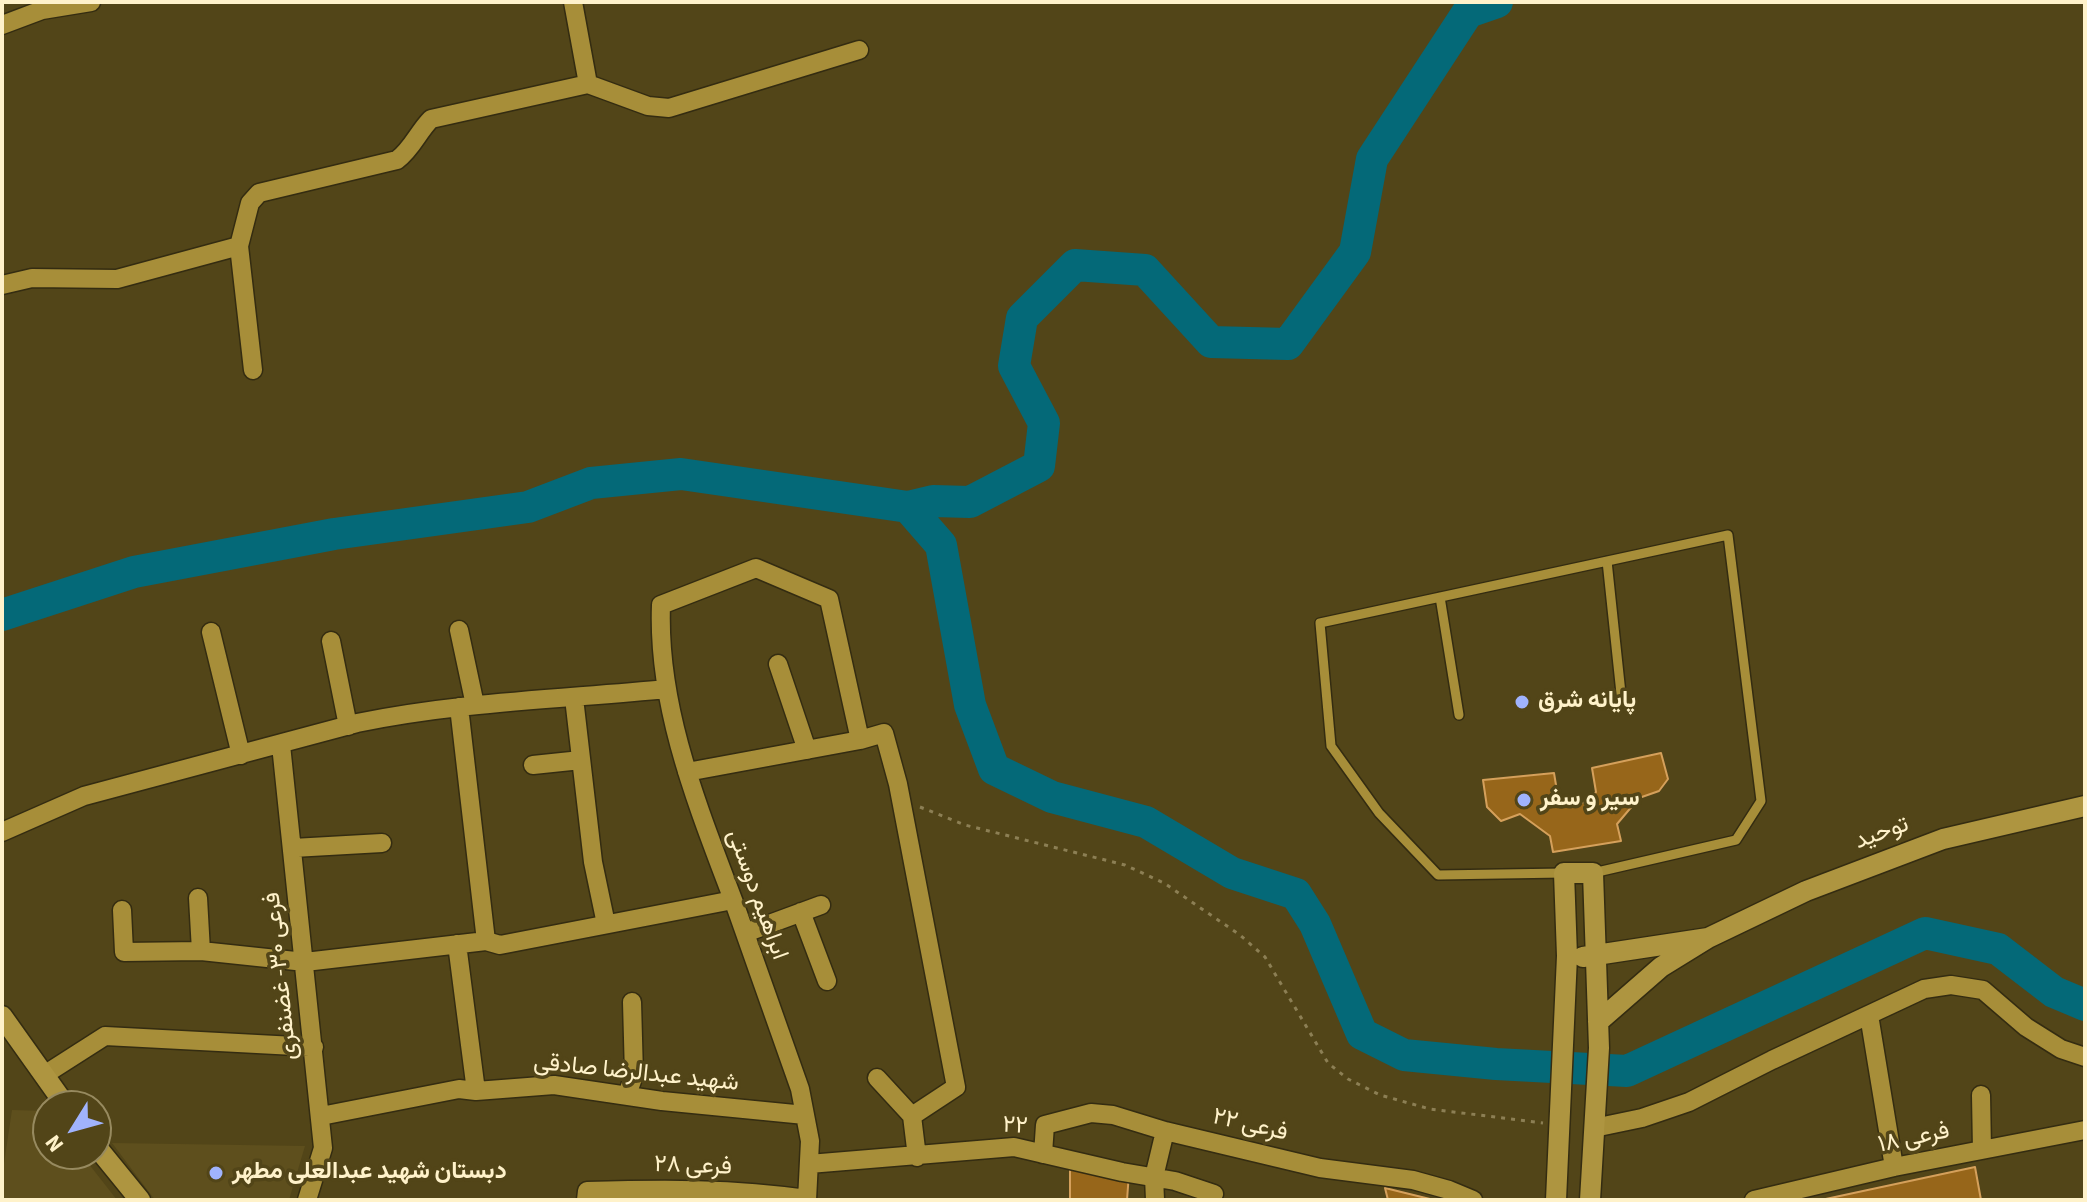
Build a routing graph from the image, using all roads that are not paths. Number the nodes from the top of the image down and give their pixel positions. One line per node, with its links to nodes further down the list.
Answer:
1 (91, 2): 3 (street)
2 (573, 2): 5 (street)
3 (2, 25)
4 (859, 50): 5 (street)
5 (588, 84): 6 (street)
6 (239, 246): 7 (street); 8 (street)
7 (2, 285)
8 (253, 370)
9 (1607, 561): 10 (lane); 17 (lane); 33 (lane)
10 (1440, 597): 19 (lane); 32 (lane)
11 (459, 630): 18 (street)
12 (211, 632): 24 (street)
13 (331, 641): 20 (street)
14 (778, 664): 23 (street)
15 (667, 689): 16 (street); 21 (street, ابراهیم دوستی); 27 (street, ابراهیم دوستی)
16 (574, 698): 18 (street); 25 (street)
17 (1622, 703)
18 (467, 706): 20 (street); 42 (street)
19 (1459, 715)
20 (348, 726): 22 (street)
21 (860, 740): 23 (street); 63 (street)
22 (281, 745): 24 (street); 31 (street, فرعی ۳۰- غضنفری)
23 (807, 750): 27 (street)
24 (241, 755): 29 (street)
25 (581, 760): 26 (street); 39 (street)
26 (533, 765)
27 (687, 772): 35 (street, ابراهیم دوستی)
28 (2085, 806): 41 (street, توحید)
29 (2, 832)
30 (382, 843): 31 (street)
31 (293, 848): 47 (street, فرعی ۳۰- غضنفری)
32 (1564, 873): 33 (street); 45 (street)
33 (1593, 873): 46 (street)
34 (198, 898): 44 (street)
35 (733, 900): 39 (street); 40 (street, ابراهیم دوستی)
36 (821, 905): 38 (street)
37 (122, 910): 44 (street)
38 (801, 912): 40 (street); 48 (street)
39 (606, 924): 42 (street)
40 (745, 933): 61 (street, ابراهیم دوستی)
41 (1708, 938): 46 (street); 52 (street)
42 (486, 941): 43 (street)
43 (457, 944): 47 (street); 58 (street)
44 (201, 951): 47 (street)
45 (1567, 956): 46 (street); 81 (street)
46 (1596, 957): 52 (street)
47 (305, 962): 53 (street, فرعی ۳۰- غضنفری)
48 (827, 981)
49 (632, 1002): 59 (street)
50 (1869, 1015): 54 (street); 64 (street); 72 (street)
51 (2, 1016): 55 (street)
52 (1598, 1022): 64 (street)
53 (314, 1047): 55 (street); 62 (street, فرعی ۳۰- غضنفری)
54 (2085, 1057)
55 (44, 1075): 57 (street)
56 (877, 1078): 63 (street)
57 (55, 1090)
58 (476, 1091): 59 (street, شهید عبدالرضا صادقی); 62 (street, شهید عبدالرضا صادقی)
59 (627, 1095): 61 (street, شهید عبدالرضا صادقی)
60 (1981, 1095): 67 (street)
61 (805, 1115): 70 (street, ابراهیم دوستی)
62 (321, 1116): 77 (street, فرعی ۳۰- غضنفری)
63 (912, 1116): 69 (street)
64 (1594, 1128): 82 (street)
65 (2085, 1130): 67 (street, فرعی ۱۸)
66 (1165, 1131): 68 (street, فرعی ۲۲); 73 (street); 80 (street, فرعی ۲۲)
67 (1982, 1150): 72 (street, فرعی ۱۸)
68 (1043, 1154): 69 (street, ۲۲); 73 (street, ۲۲)
69 (917, 1157): 70 (street, ۲۲)
70 (809, 1164): 75 (street, ابراهیم دوستی)
71 (112, 1166): 76 (street)
72 (1894, 1167): 83 (street, فرعی ۱۸)
73 (1154, 1177): 74 (street, ۲۲); 79 (street)
74 (1214, 1194)
75 (807, 1199): 78 (street, فرعی ۲۸)
76 (140, 1200)
77 (307, 1200)
78 (586, 1200)
79 (1155, 1200)
80 (1473, 1200)
81 (1556, 1200)
82 (1590, 1200)
83 (1754, 1200)

